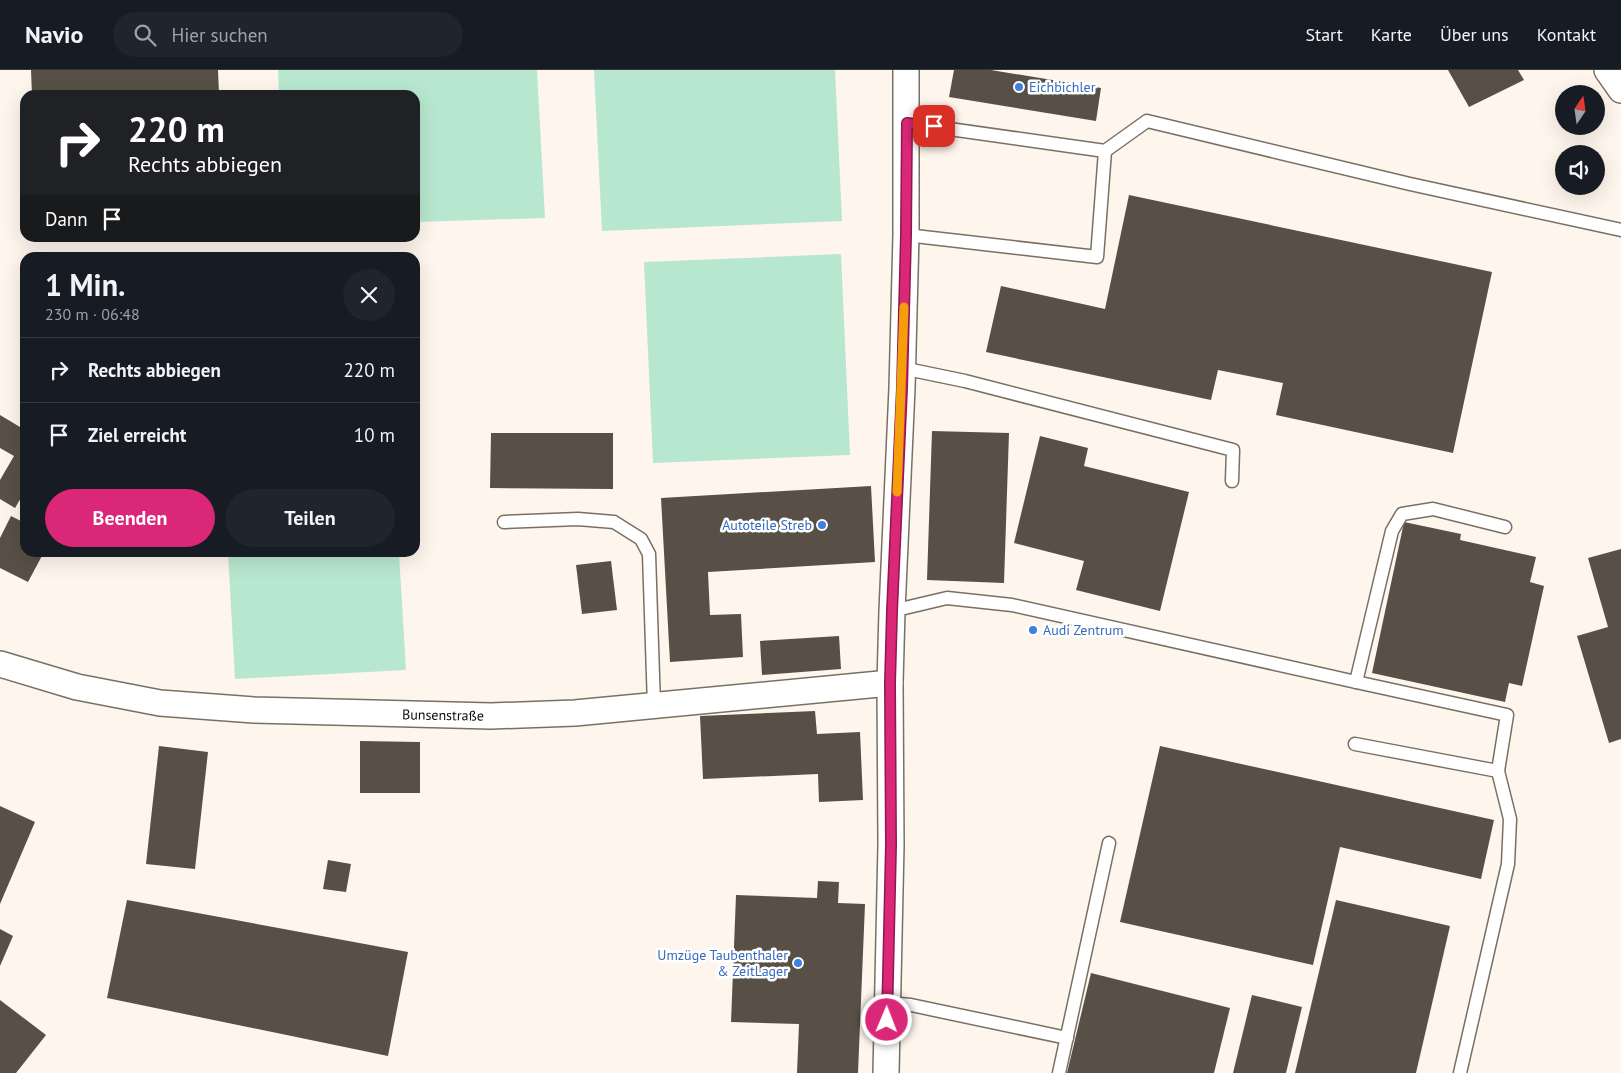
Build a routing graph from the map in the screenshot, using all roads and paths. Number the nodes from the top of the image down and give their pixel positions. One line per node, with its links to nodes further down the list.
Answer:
1 (906, 70): 4 (street)
2 (1607, 70): 3 (street)
3 (1621, 90)
4 (907, 123): 5 (lane); 7 (street)
5 (1105, 152): 6 (lane); 7 (lane)
6 (1621, 230)
7 (906, 235): 8 (street)
8 (902, 368): 9 (lane); 12 (street)
9 (1232, 481)
10 (504, 522): 16 (lane)
11 (1505, 527): 14 (lane)
12 (892, 611): 14 (lane); 15 (street)
13 (0, 664): 16 (street, Bunsenstraße)
14 (1356, 682): 18 (lane)
15 (890, 683): 16 (street, Bunsenstraße); 20 (street)
16 (654, 706)
17 (1355, 744): 18 (lane)
18 (1498, 771): 24 (lane)
19 (1109, 844): 21 (lane)
20 (887, 1003): 21 (lane); 22 (street)
21 (1067, 1038): 23 (lane)
22 (886, 1073)
23 (1060, 1073)
24 (1460, 1073)

